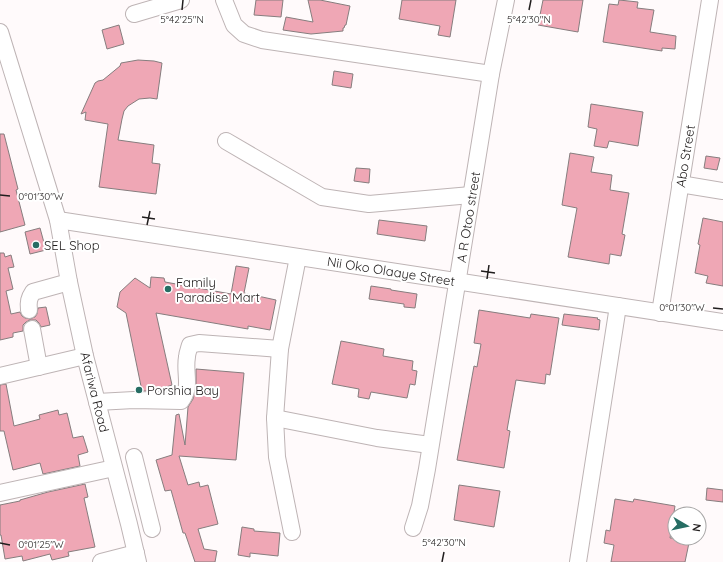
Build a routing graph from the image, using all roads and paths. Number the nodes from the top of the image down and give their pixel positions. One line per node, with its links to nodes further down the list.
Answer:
1 (181, 0): 5 (street)
2 (224, 0): 7 (street)
3 (506, 0): 7 (street, A R Otoo street)
4 (710, 0): 9 (street, Abo Street)
5 (134, 14)
6 (0, 32): 12 (street, Afariwa Road)
7 (491, 74): 11 (street, A R Otoo street)
8 (226, 141): 11 (street)
9 (680, 184): 10 (street); 18 (street, Abo Street)
10 (723, 191)
11 (472, 195): 14 (street, A R Otoo street)
12 (58, 220): 13 (street, Nii Oko Olaaye Street); 15 (street, Afariwa Road)
13 (298, 257): 14 (street, Nii Oko Olaaye Street); 21 (street)
14 (457, 281): 16 (street, Nii Oko Olaaye Street); 27 (street, A R Otoo street)
15 (69, 282): 17 (street); 22 (street, Afariwa Road)
16 (618, 306): 18 (street, Nii Oko Olaaye Street); 38 (street)
17 (29, 310)
18 (660, 313): 19 (street, Nii Oko Olaaye Street)
19 (723, 322)
20 (32, 329): 23 (street)
21 (280, 349): 25 (street); 26 (street)
22 (85, 356): 23 (street); 25 (street, Afariwa Road)
23 (39, 367): 24 (street)
24 (0, 376)
25 (97, 402): 29 (street, Afariwa Road)
26 (274, 418): 27 (street); 35 (street)
27 (430, 445): 34 (street, A R Otoo street)
28 (134, 457): 30 (street)
29 (114, 468): 31 (street, Afariwa Road); 32 (street)
30 (139, 478): 31 (street); 33 (street)
31 (119, 484): 33 (street, Afariwa Road)
32 (0, 493)
33 (129, 524): 36 (street, Afariwa Road)
34 (413, 528)
35 (292, 532)
36 (137, 557): 37 (street)
37 (101, 562)
38 (578, 562)

